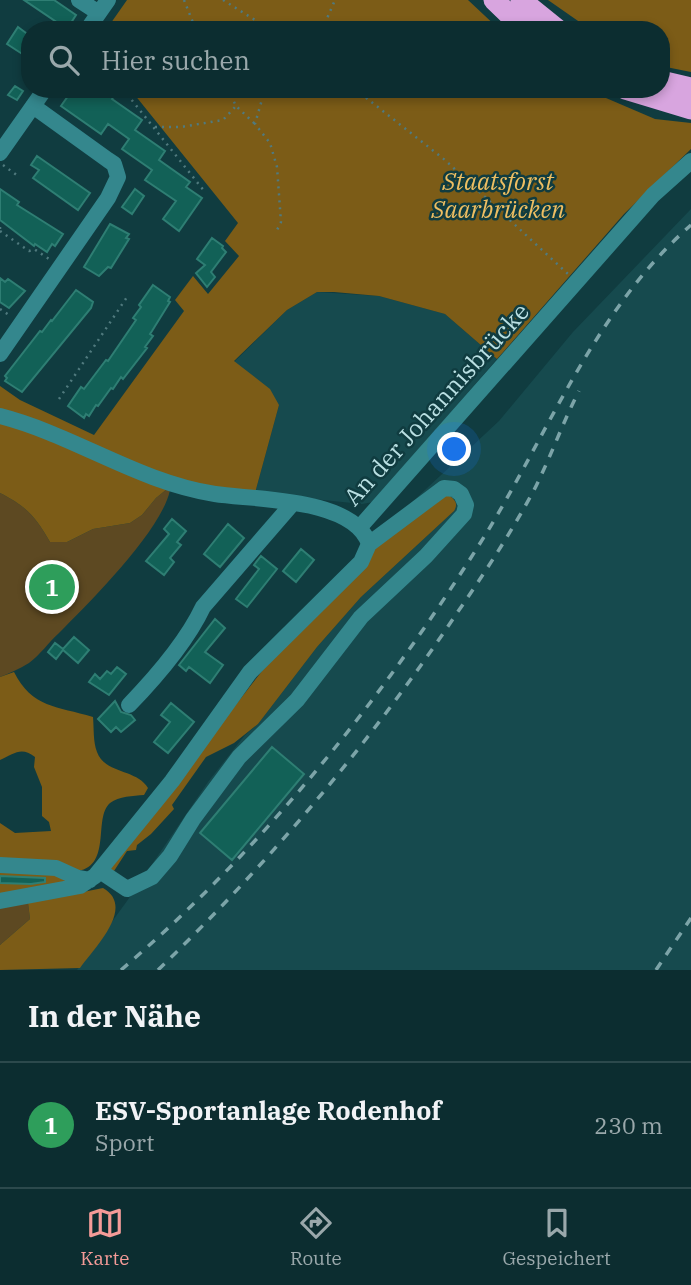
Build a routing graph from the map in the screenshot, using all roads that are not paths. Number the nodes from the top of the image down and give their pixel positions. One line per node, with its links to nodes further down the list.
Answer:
1 (79, 0): 4 (street)
2 (494, 0): 6 (highway)
3 (521, 0): 7 (highway)
4 (103, 6): 5 (street)
5 (93, 21)
6 (515, 21)
7 (547, 21)
8 (670, 88): 9 (highway)
9 (691, 88)
10 (670, 92): 13 (highway)
11 (39, 98): 12 (street)
12 (33, 106): 14 (street); 16 (street)
13 (691, 108)
14 (0, 153)
15 (691, 161): 19 (street, An der Johannisbrücke)
16 (0, 354)
17 (0, 416): 18 (street, An der Johannisbrücke)
18 (293, 503): 19 (street, An der Johannisbrücke); 21 (street)
19 (360, 527): 20 (street)
20 (369, 544): 23 (street); 23 (street)
21 (129, 705)
22 (0, 866): 23 (street)
23 (95, 875): 24 (street)
24 (0, 901)

